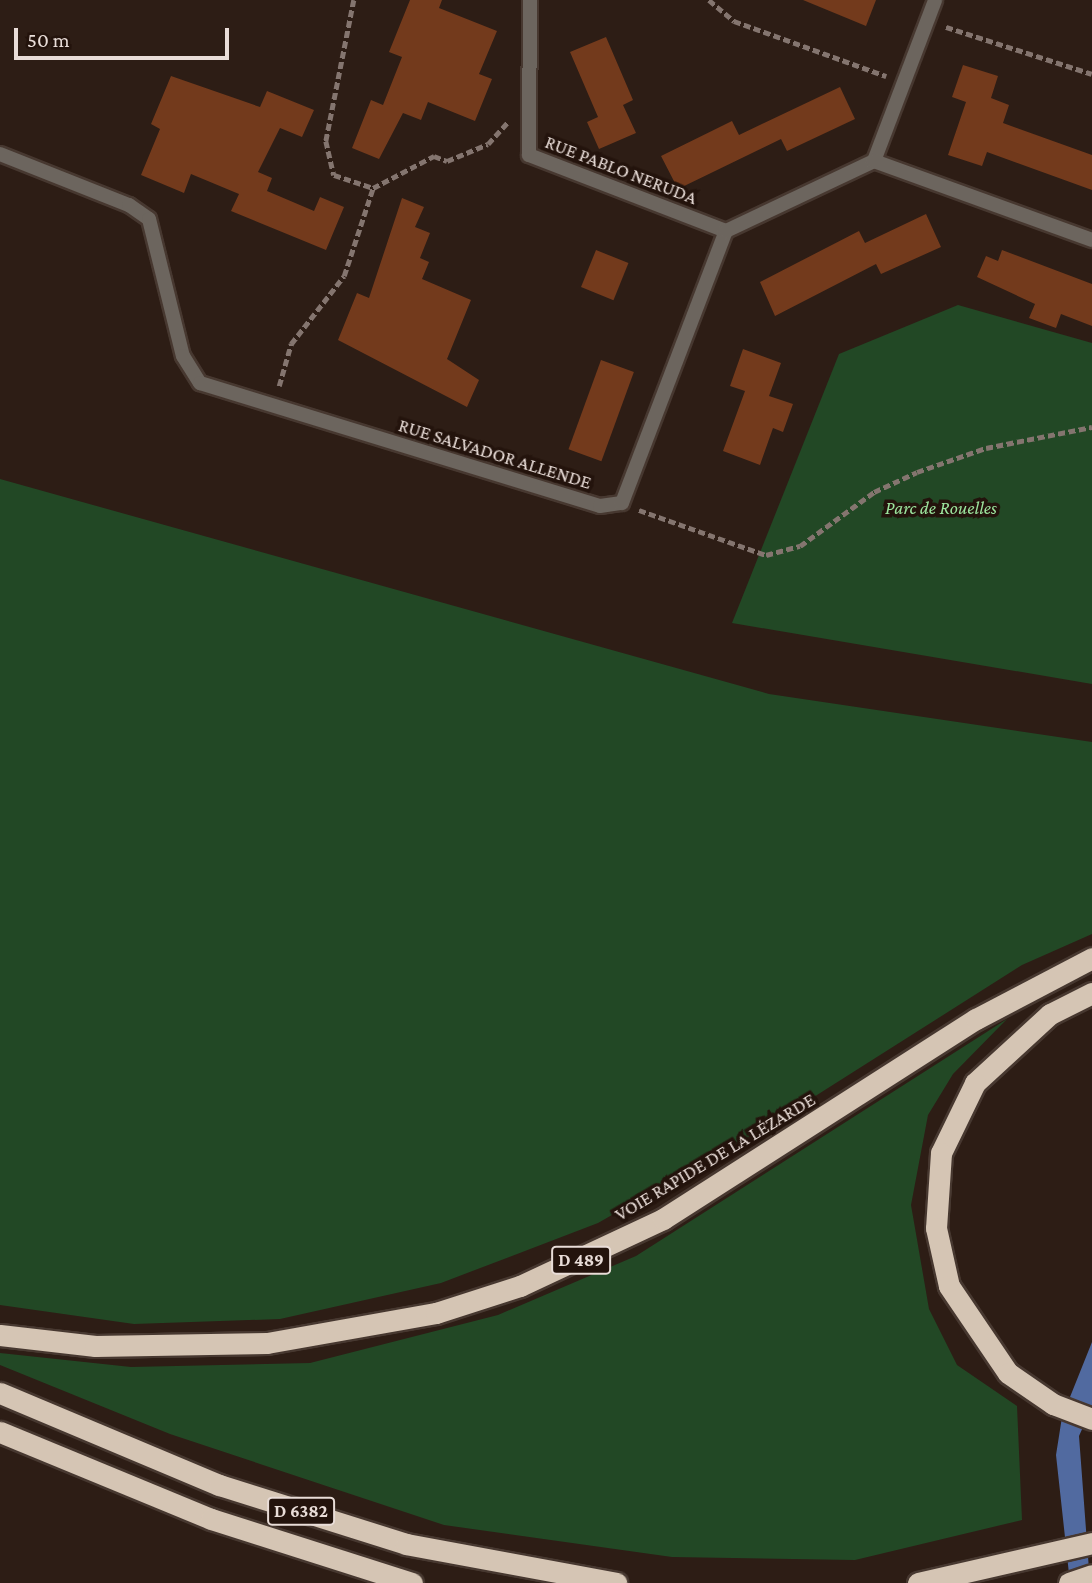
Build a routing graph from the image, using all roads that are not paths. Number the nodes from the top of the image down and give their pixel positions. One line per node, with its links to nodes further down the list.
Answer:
1 (530, 0): 5 (street, RUE PABLO NERUDA)
2 (935, 0): 4 (street)
3 (0, 154): 5 (street, RUE SALVADOR ALLENDE)
4 (874, 161): 5 (street); 6 (street)
5 (726, 231)
6 (1092, 240)
7 (1092, 958): 9 (highway, VOIE RAPIDE DE LA LÉZARDE / D 489)
8 (1092, 993): 11 (highway)
9 (0, 1335)
10 (0, 1393): 16 (highway, D 6382)
11 (1092, 1419)
12 (0, 1432): 15 (highway, D 6382)
13 (1092, 1543): 17 (highway)
14 (1092, 1575): 18 (highway)
15 (412, 1583)
16 (616, 1583)
17 (918, 1583)
18 (1069, 1583)

